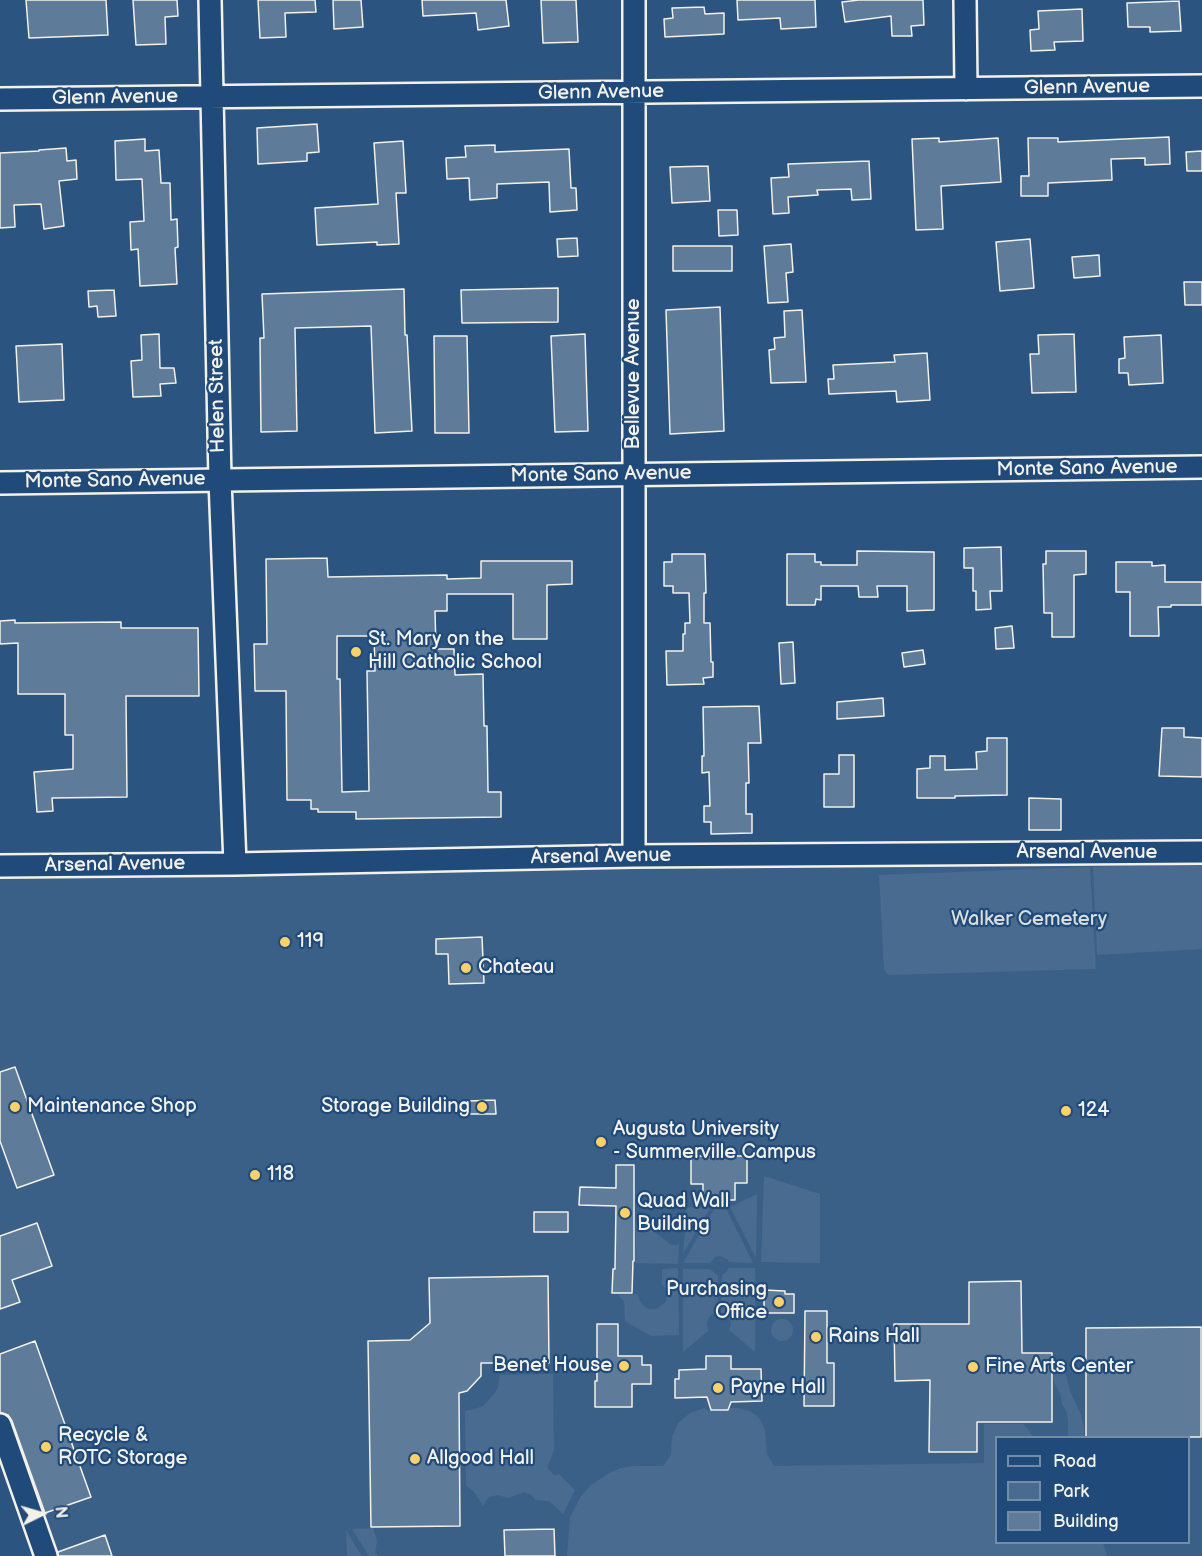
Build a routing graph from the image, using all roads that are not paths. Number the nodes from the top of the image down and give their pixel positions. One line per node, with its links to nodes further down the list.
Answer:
1 (210, 0): 7 (street, Helen Street)
2 (634, 0): 6 (street, Bellevue Avenue)
3 (965, 0): 5 (street)
4 (1202, 86): 5 (street, Glenn Avenue)
5 (966, 89): 6 (street, Glenn Avenue)
6 (634, 93): 7 (street, Glenn Avenue); 10 (street, Bellevue Avenue)
7 (213, 97): 8 (street, Glenn Avenue); 11 (street, Helen Street)
8 (0, 99)
9 (1202, 467): 10 (street, Monte Sano Avenue)
10 (634, 475): 11 (street, Monte Sano Avenue); 14 (street, Bellevue Avenue)
11 (220, 480): 12 (street, Monte Sano Avenue); 15 (street, Helen Street)
12 (0, 483)
13 (1202, 852): 14 (street, Arsenal Avenue)
14 (634, 856): 15 (street, Arsenal Avenue)
15 (235, 864): 16 (street, Arsenal Avenue)
16 (0, 866)
17 (0, 1425): 18 (street)
18 (46, 1556)

